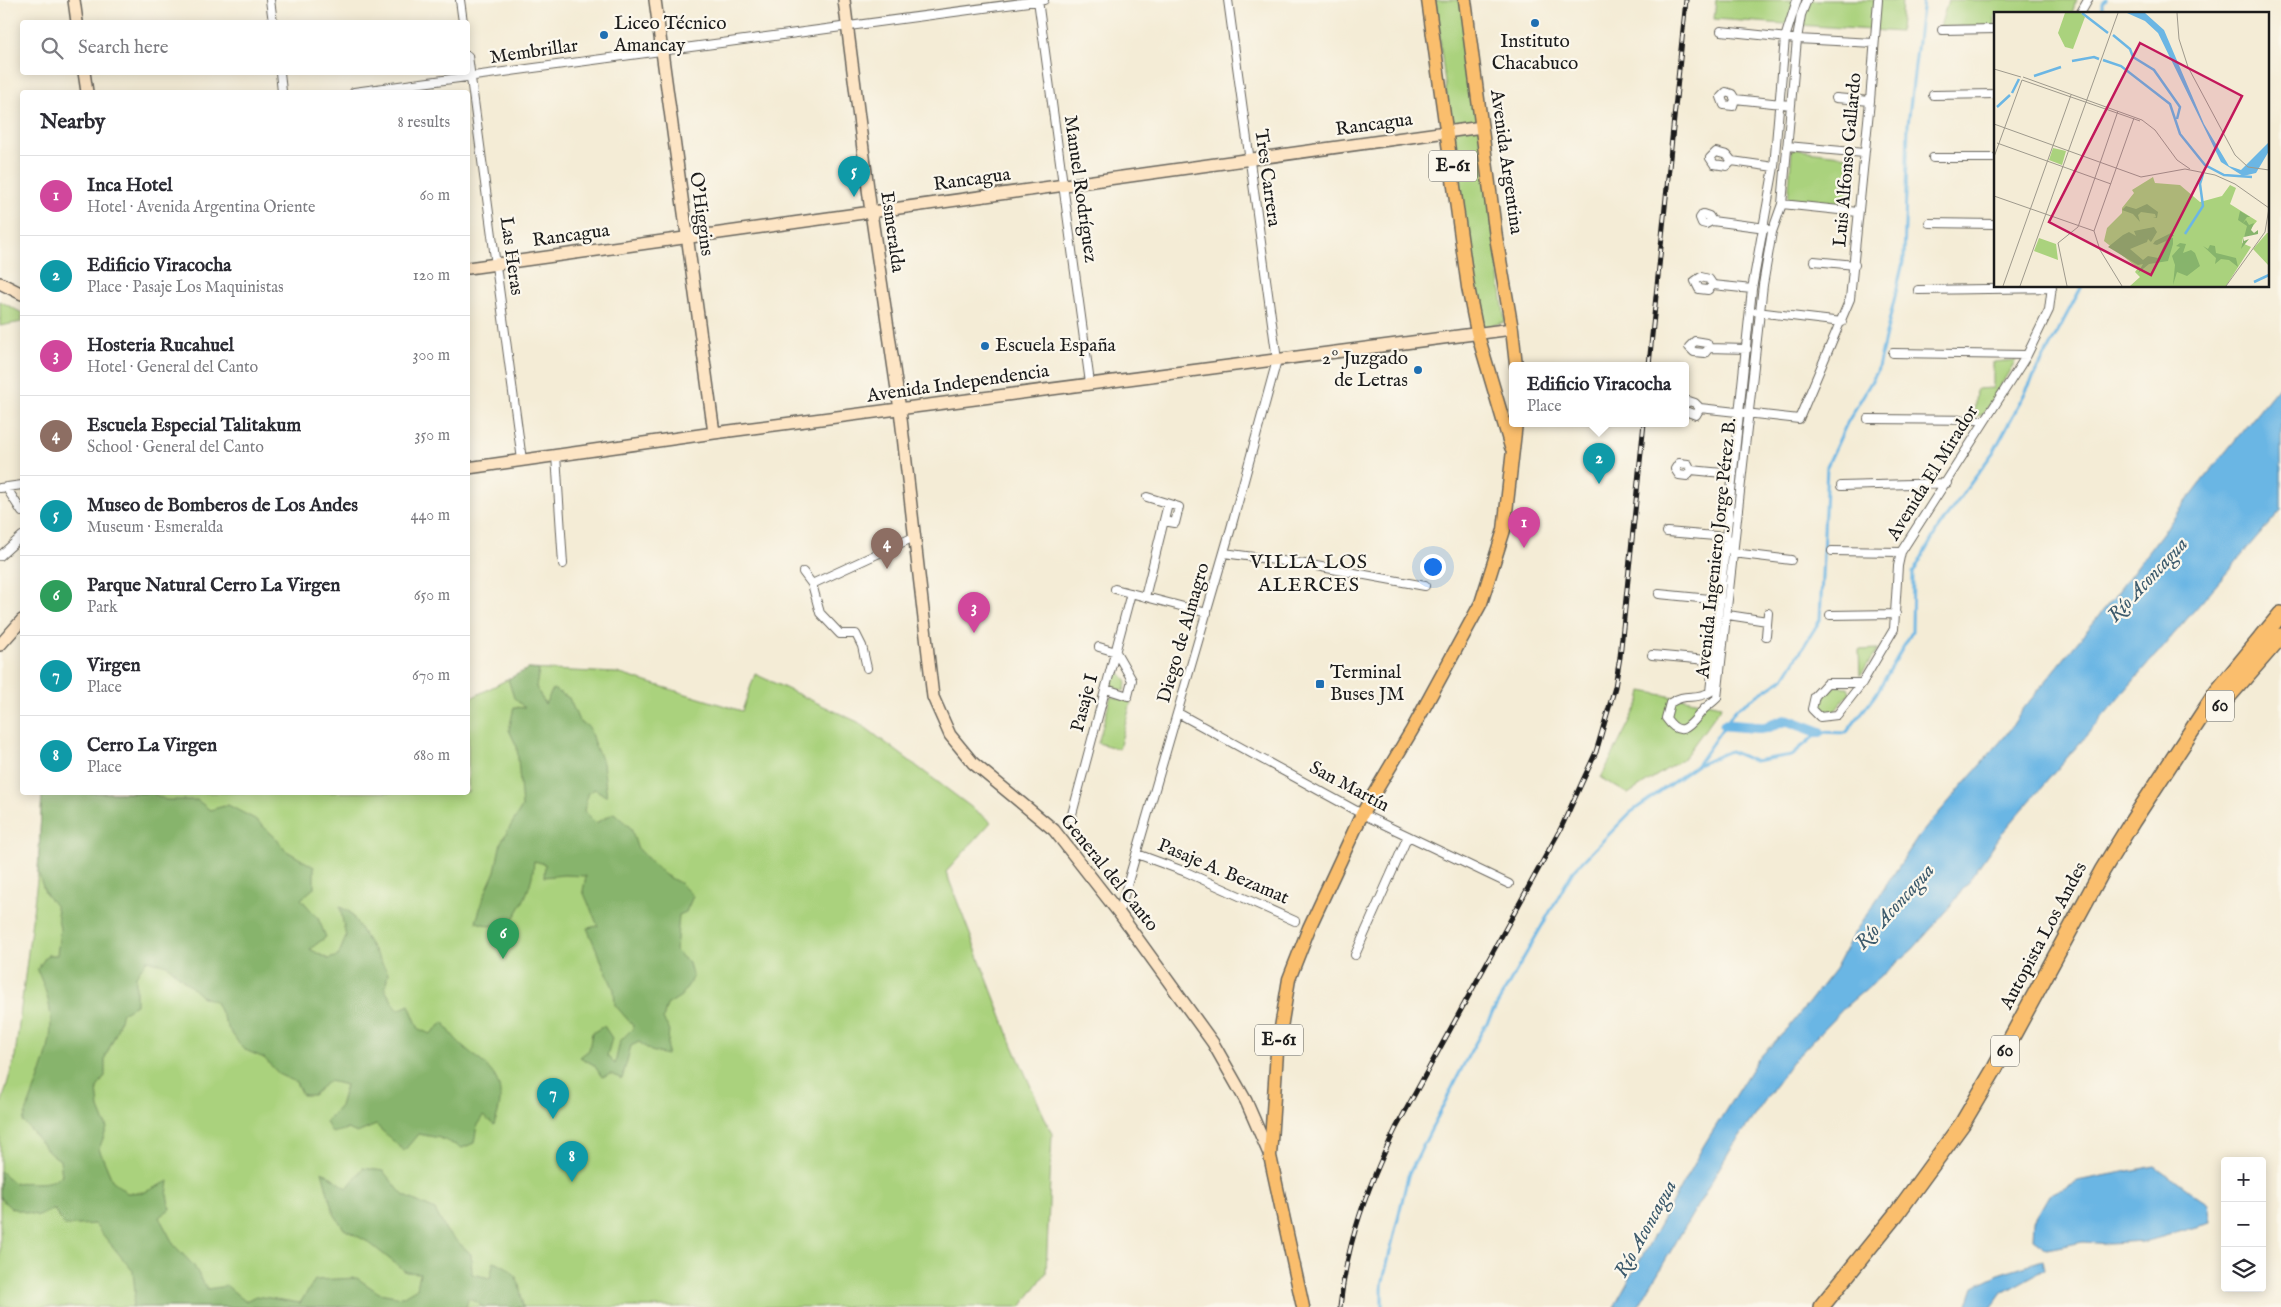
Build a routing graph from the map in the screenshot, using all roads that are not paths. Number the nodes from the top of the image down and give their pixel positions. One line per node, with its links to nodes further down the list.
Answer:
1 (74, 0): 15 (main road)
2 (270, 0): 16 (street)
3 (460, 0): 17 (street)
4 (655, 0): 25 (main road, O'Higgins)
5 (844, 0): 18 (main road, Esmeralda)
6 (1040, 0): 18 (street, Membrillar); 48 (street, Manuel Rodríguez)
7 (1228, 0): 45 (street, Tres Carrera)
8 (1428, 0): 40 (main road, E-61)
9 (1465, 0): 39 (main road, Avenida Argentina / E-61)
10 (1797, 0): 22 (street, Avenida Ingeniero Jorge Pérez B.)
11 (1807, 0): 23 (street, Avenida Ingeniero Jorge Pérez B.)
12 (1878, 0): 24 (street, Luis Alfonso Gallardo)
13 (2088, 0): 14 (street)
14 (2081, 12)
15 (77, 20)
16 (273, 20)
17 (463, 20)
18 (847, 26): 25 (street, Membrillar); 50 (main road, Esmeralda)
19 (1994, 29): 20 (street)
20 (1942, 30)
21 (1721, 31): 22 (street)
22 (1785, 38): 23 (street); 37 (street, Avenida Ingeniero Jorge Pérez B.)
23 (1797, 40): 24 (street); 38 (street, Avenida Ingeniero Jorge Pérez B.)
24 (1874, 43): 36 (street, Luis Alfonso Gallardo)
25 (662, 51): 28 (street, Membrillar); 57 (main road, O'Higgins)
26 (84, 75): 29 (main road)
27 (280, 75): 30 (street)
28 (470, 77): 31 (street, Membrillar); 59 (street, Las Heras)
29 (87, 90)
30 (282, 90)
31 (369, 90)
32 (1994, 94): 33 (street)
33 (1933, 95)
34 (1836, 98): 36 (street)
35 (1735, 99): 37 (street)
36 (1870, 100): 42 (street, Luis Alfonso Gallardo)
37 (1779, 105): 38 (street); 47 (street, Avenida Ingeniero Jorge Pérez B.)
38 (1791, 105): 41 (street, Avenida Ingeniero Jorge Pérez B.)
39 (1482, 127): 40 (main road, Rancagua); 72 (main road, Avenida Argentina / E-61)
40 (1448, 132): 45 (main road, Rancagua); 73 (main road, E-61)
41 (1787, 146): 42 (street); 49 (street, Avenida Ingeniero Jorge Pérez B.)
42 (1864, 152): 51 (street, Luis Alfonso Gallardo)
43 (1933, 158): 44 (street)
44 (1994, 158)
45 (1248, 160): 48 (main road, Rancagua); 78 (street, Tres Carrera)
46 (1732, 161): 47 (street)
47 (1774, 167): 55 (street, Avenida Ingeniero Jorge Pérez B.)
48 (1063, 186): 50 (main road, Rancagua); 80 (street, Manuel Rodríguez)
49 (1782, 204): 51 (street); 56 (street, Avenida Ingeniero Jorge Pérez B.)
50 (871, 212): 57 (main road, Rancagua); 83 (main road, Esmeralda)
51 (1858, 212): 60 (street, Luis Alfonso Gallardo)
52 (1712, 221): 55 (street)
53 (1929, 224): 54 (street)
54 (1994, 224)
55 (1764, 227): 56 (street); 66 (street, Avenida Ingeniero Jorge Pérez B.)
56 (1772, 230): 70 (street, Avenida Ingeniero Jorge Pérez B.)
57 (686, 238): 59 (main road, Rancagua); 89 (main road, O'Higgins)
58 (1814, 261): 60 (street)
59 (495, 264): 61 (main road, Rancagua); 92 (street, Las Heras)
60 (1855, 265): 71 (street, Luis Alfonso Gallardo)
61 (470, 268)
62 (0, 283): 68 (main road)
63 (1713, 285): 66 (street)
64 (2007, 288): 67 (street)
65 (2052, 288): 77 (street, Avenida El Mirador)
66 (1752, 289): 69 (street, Avenida Ingeniero Jorge Pérez B.)
67 (1918, 290)
68 (20, 293)
69 (1751, 311): 70 (street); 75 (street, Avenida Ingeniero Jorge Pérez B.)
70 (1761, 312): 71 (street); 85 (street, Avenida Ingeniero Jorge Pérez B.)
71 (1842, 322): 85 (street, Luis Alfonso Gallardo)
72 (1512, 329): 73 (main road, Avenida Independencia); 79 (main road, E-61)
73 (1477, 332): 78 (main road, Avenida Independencia); 91 (main road, E-61)
74 (1709, 348): 75 (street)
75 (1747, 349): 85 (street, Avenida Ingeniero Jorge Pérez B.)
76 (1893, 353): 77 (street)
77 (2027, 354): 87 (street, Avenida El Mirador)
78 (1277, 360): 80 (main road, Avenida Independencia); 110 (street, Diego de Almagro)
79 (1516, 362)
80 (1090, 383): 83 (main road, Avenida Independencia)
81 (1689, 402): 82 (street)
82 (1700, 408): 84 (street); 85 (street)
83 (900, 410): 89 (main road, Avenida Independencia); 105 (main road, General del Canto)
84 (1689, 412)
85 (1744, 413): 95 (street, Avenida Ingeniero Jorge Pérez B.); 111 (street, Avenida Ingeniero Jorge Pérez B.)
86 (1868, 419): 87 (street)
87 (1986, 420): 96 (street, Avenida El Mirador)
88 (1516, 427): 91 (main road, E-61)
89 (714, 433): 90 (main road, Avenida Independencia)
90 (556, 455): 92 (main road, Avenida Independencia); 114 (street)
91 (1513, 456): 142 (main road, E-61)
92 (522, 460): 93 (main road, Avenida Independencia)
93 (470, 468)
94 (1691, 470): 95 (street)
95 (1733, 474): 106 (street, Avenida Ingeniero Jorge Pérez B.)
96 (1947, 483): 98 (street); 109 (street, Avenida El Mirador)
97 (20, 485): 99 (street)
98 (1841, 486)
99 (3, 487): 102 (street)
100 (1147, 497): 101 (street)
101 (1168, 504): 103 (street); 103 (street)
102 (20, 509)
103 (1164, 521): 121 (street)
104 (1667, 532): 106 (street)
105 (914, 536): 116 (street); 147 (main road, General del Canto)
106 (1727, 537): 111 (street); 122 (street, Avenida Ingeniero Jorge Pérez B.)
107 (20, 538): 112 (street)
108 (1832, 551): 109 (street)
109 (1901, 552): 125 (street, Avenida El Mirador)
110 (1224, 553): 117 (street); 123 (street, Diego de Almagro)
111 (1732, 553): 113 (street); 127 (street, Avenida Ingeniero Jorge Pérez B.)
112 (0, 556)
113 (1791, 560)
114 (563, 564)
115 (803, 572): 116 (street)
116 (812, 584): 137 (street)
117 (1425, 586)
118 (1115, 589): 119 (street)
119 (1132, 594): 121 (street); 133 (street, Pasaje I)
120 (1660, 594): 122 (street)
121 (1145, 597): 123 (street)
122 (1720, 600): 135 (street, Avenida Ingeniero Jorge Pérez B.)
123 (1207, 613): 140 (street, Diego de Almagro)
124 (1830, 614): 125 (street)
125 (1896, 614): 138 (street, Avenida El Mirador)
126 (2281, 614): 141 (highway, Autopista Los Andes / 60)
127 (1728, 615): 129 (street); 136 (street, Avenida Ingeniero Jorge Pérez B.)
128 (20, 622): 131 (main road)
129 (1766, 636)
130 (2281, 636): 141 (highway, Autopista Los Andes / 60)
131 (0, 645)
132 (1099, 647): 133 (street)
133 (1116, 652): 139 (street, Pasaje I); 139 (street, Pasaje I)
134 (1652, 655): 135 (street)
135 (1713, 661): 136 (street); 136 (street, Avenida Ingeniero Jorge Pérez B.)
136 (1722, 662)
137 (867, 668)
138 (1862, 683): 138 (street, Avenida El Mirador)
139 (1106, 689): 143 (street, Pasaje I)
140 (1178, 713): 142 (street, San Martín); 145 (street, Diego de Almagro)
141 (2161, 778): 152 (highway, Autopista Los Andes / 60)
142 (1362, 814): 144 (street, San Martín); 150 (main road, E-61)
143 (1071, 818)
144 (1408, 836): 146 (street, San Martín); 149 (street)
145 (1137, 854): 147 (street, Diego de Almagro); 148 (street, Pasaje A. Bezamat)
146 (1509, 884)
147 (1120, 913): 150 (main road, General del Canto)
148 (1295, 922)
149 (1356, 955)
150 (1270, 1156): 151 (main road, General del Canto / E-61)
151 (1303, 1307)
152 (1821, 1307)

